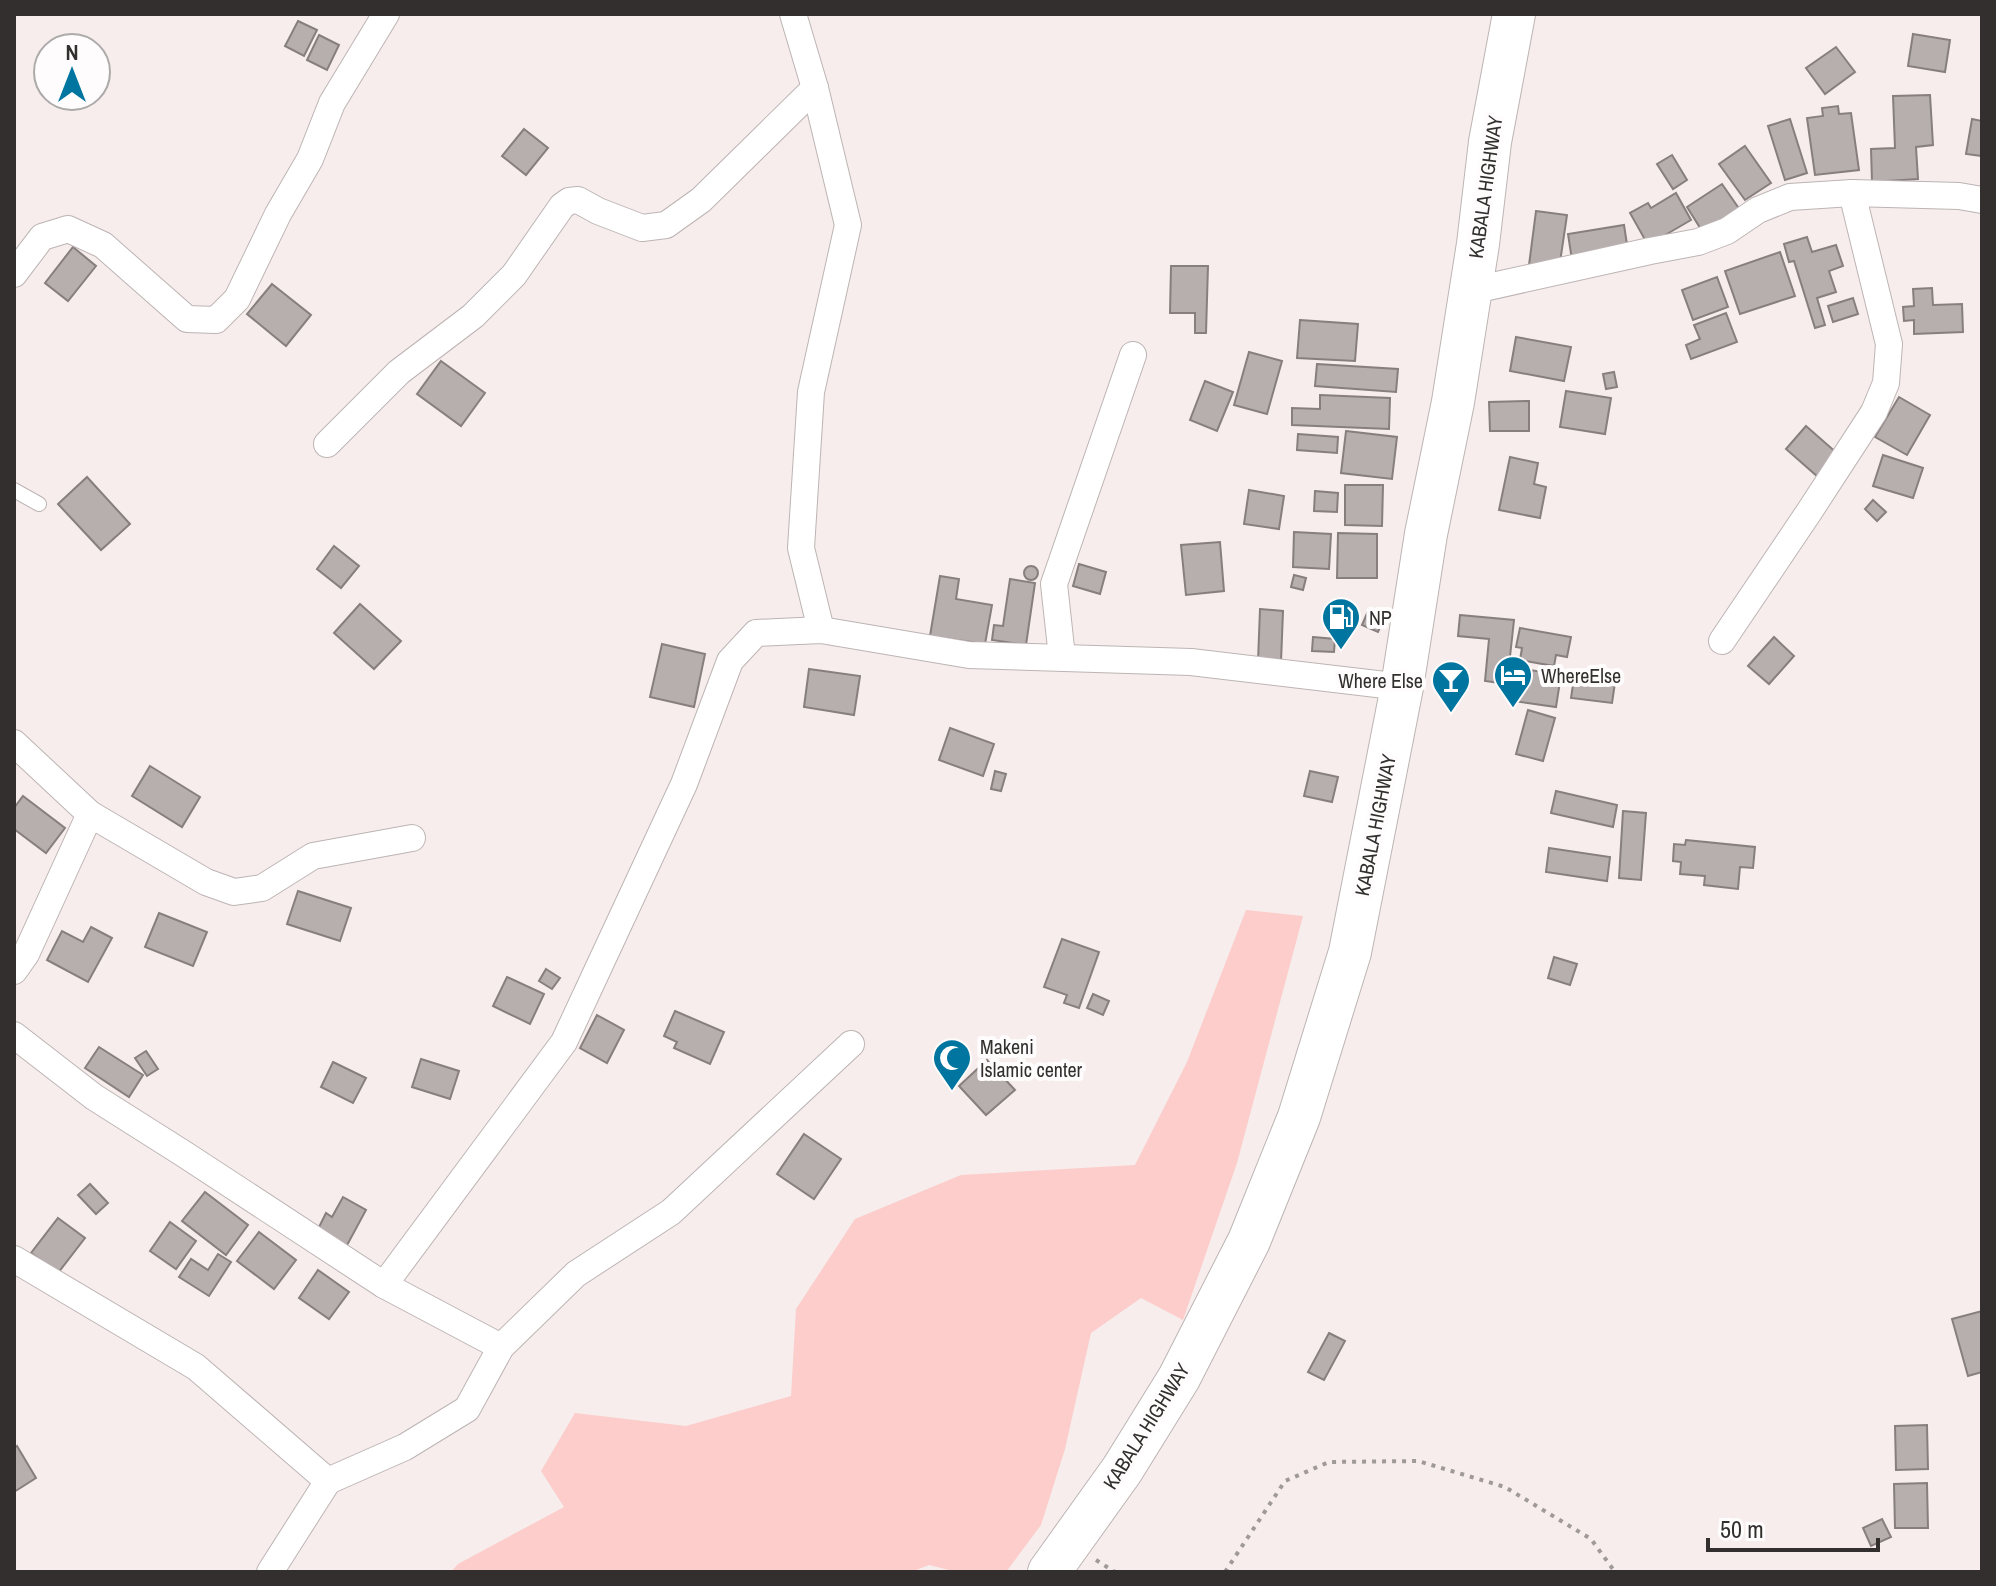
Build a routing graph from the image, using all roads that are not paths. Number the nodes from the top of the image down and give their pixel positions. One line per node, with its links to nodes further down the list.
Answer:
1 (386, 14): 7 (street)
2 (793, 14): 4 (street)
3 (1514, 14): 8 (main road, KABALA HIGHWAY)
4 (815, 88): 10 (street); 13 (street)
5 (1852, 193): 6 (street); 8 (street); 14 (street)
6 (1982, 200)
7 (17, 264)
8 (1470, 291): 16 (main road, KABALA HIGHWAY)
9 (1133, 355): 15 (street)
10 (327, 444)
11 (14, 490): 12 (lane)
12 (39, 504)
13 (821, 630): 15 (street); 24 (street)
14 (1722, 641)
15 (1062, 657): 16 (street)
16 (1402, 687): 28 (main road, KABALA HIGHWAY)
17 (14, 743): 18 (street)
18 (90, 814): 19 (street); 20 (street)
19 (412, 838)
20 (14, 971)
21 (14, 1035): 24 (street)
22 (851, 1044): 25 (street)
23 (14, 1259): 26 (street)
24 (384, 1285): 25 (street)
25 (501, 1347): 26 (street)
26 (328, 1481): 27 (street)
27 (270, 1572)
28 (1049, 1572)

